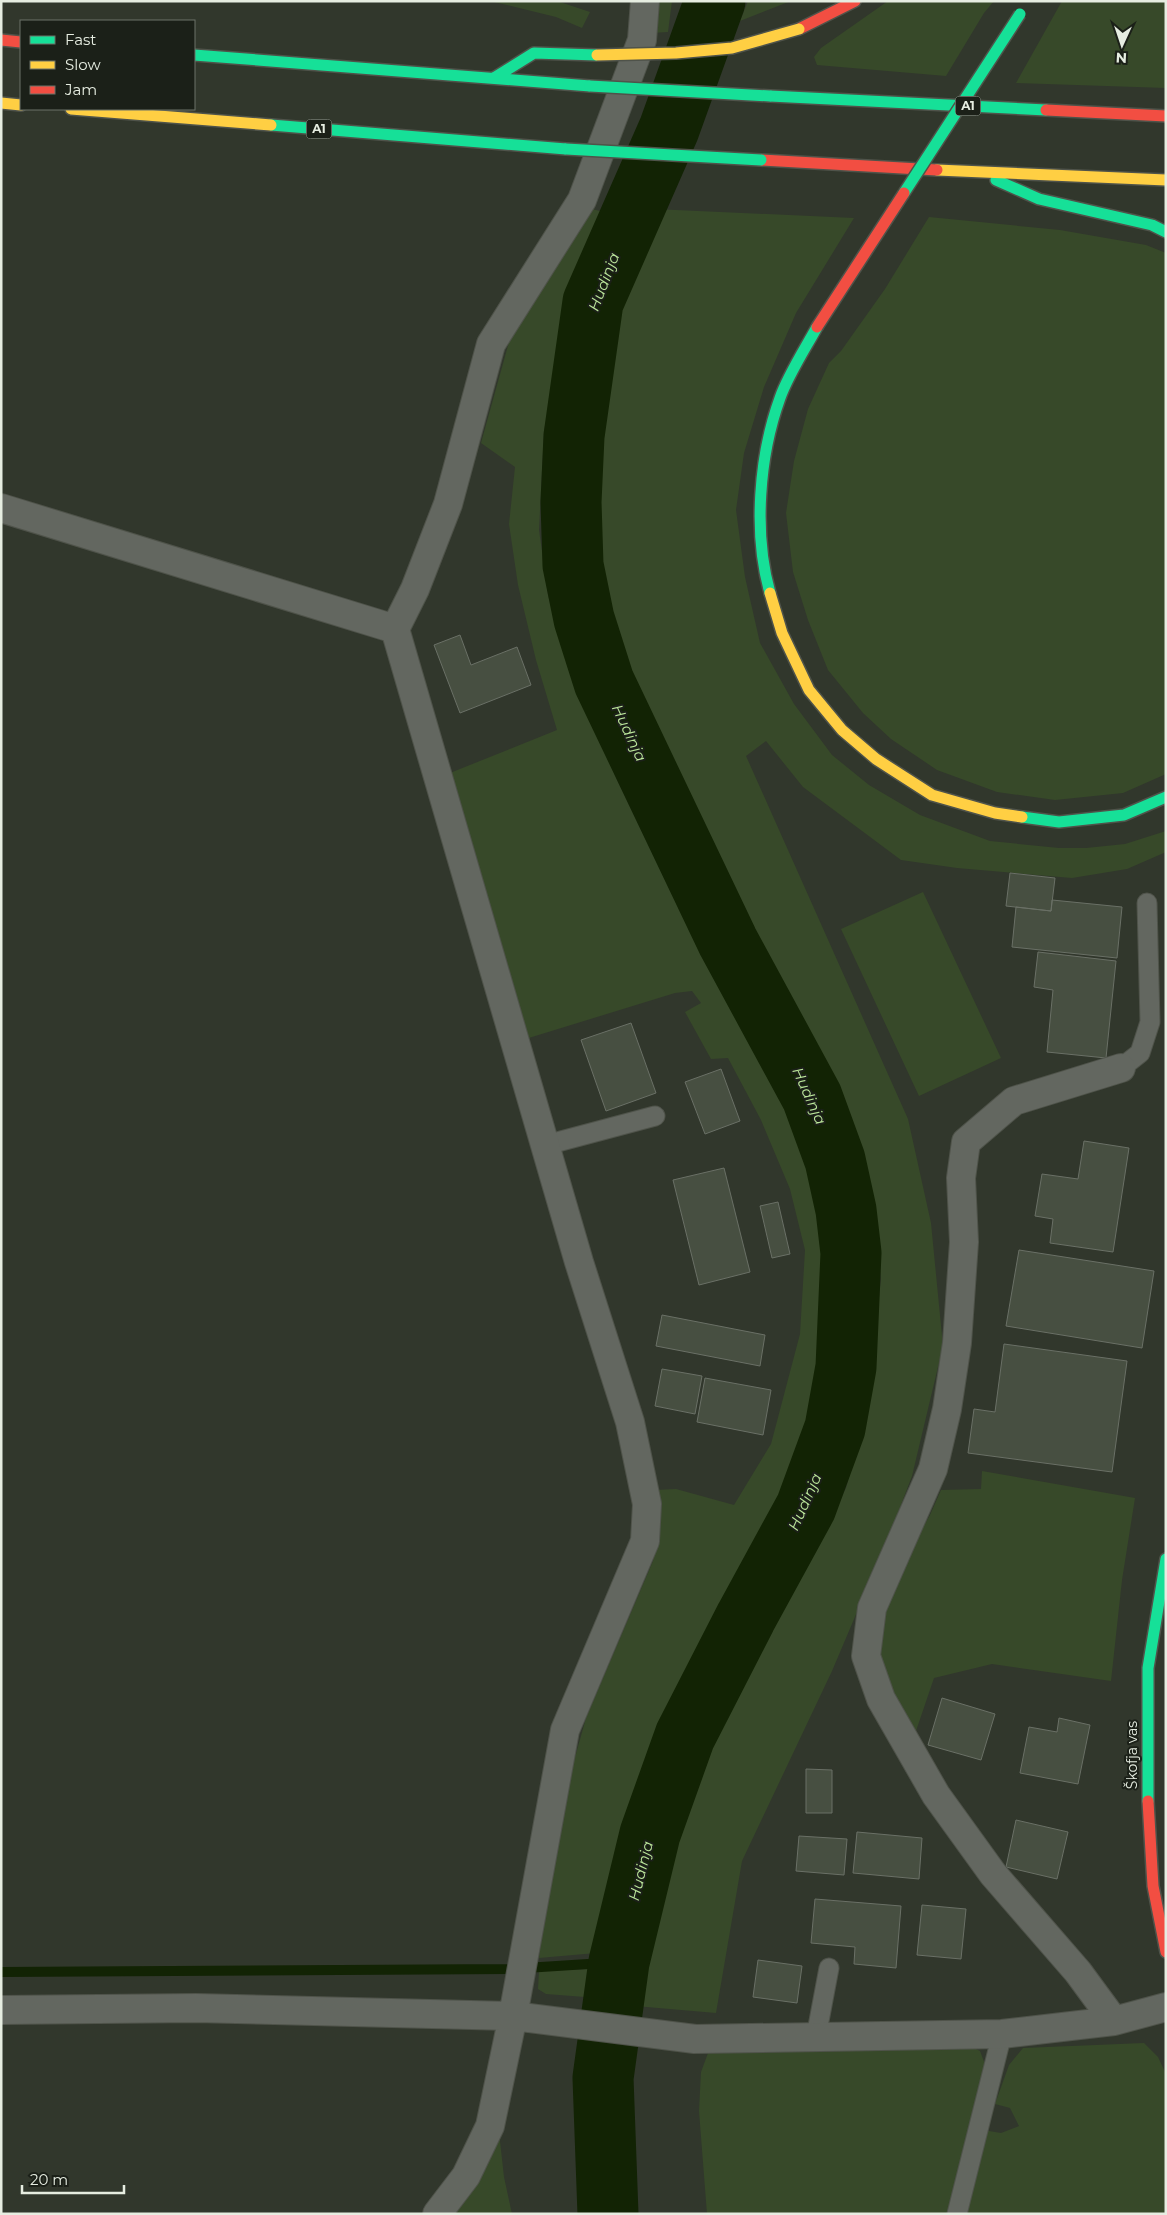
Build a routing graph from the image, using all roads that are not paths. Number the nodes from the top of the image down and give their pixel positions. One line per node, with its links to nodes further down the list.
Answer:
1 (645, 1): 16 (street)
2 (854, 1): 7 (main road, bridge)
3 (1028, 1): 17 (main road, bridge)
4 (1, 40): 5 (main road)
5 (20, 42)
6 (195, 55): 7 (main road, A1)
7 (494, 78): 11 (main road, A1, bridge)
8 (1, 103): 9 (main road)
9 (20, 105)
10 (83, 110): 12 (main road, A1, bridge)
11 (1166, 116)
12 (981, 173): 13 (main road, A1); 14 (main road)
13 (1166, 180)
14 (1166, 232)
15 (1, 508): 16 (street)
16 (395, 629): 21 (street)
17 (1166, 798)
18 (1147, 903): 19 (lane)
19 (1122, 1068): 28 (street)
20 (655, 1116): 21 (lane)
21 (546, 1145): 25 (street)
22 (1166, 1559): 23 (main road, Škofja vas)
23 (1166, 1952)
24 (829, 1968): 30 (lane)
25 (515, 2004): 27 (street); 30 (street); 31 (street)
26 (1166, 2007): 28 (street)
27 (1, 2010)
28 (1114, 2021): 29 (street)
29 (1002, 2034): 30 (street); 32 (lane)
30 (816, 2037)
31 (437, 2214)
32 (957, 2214)

